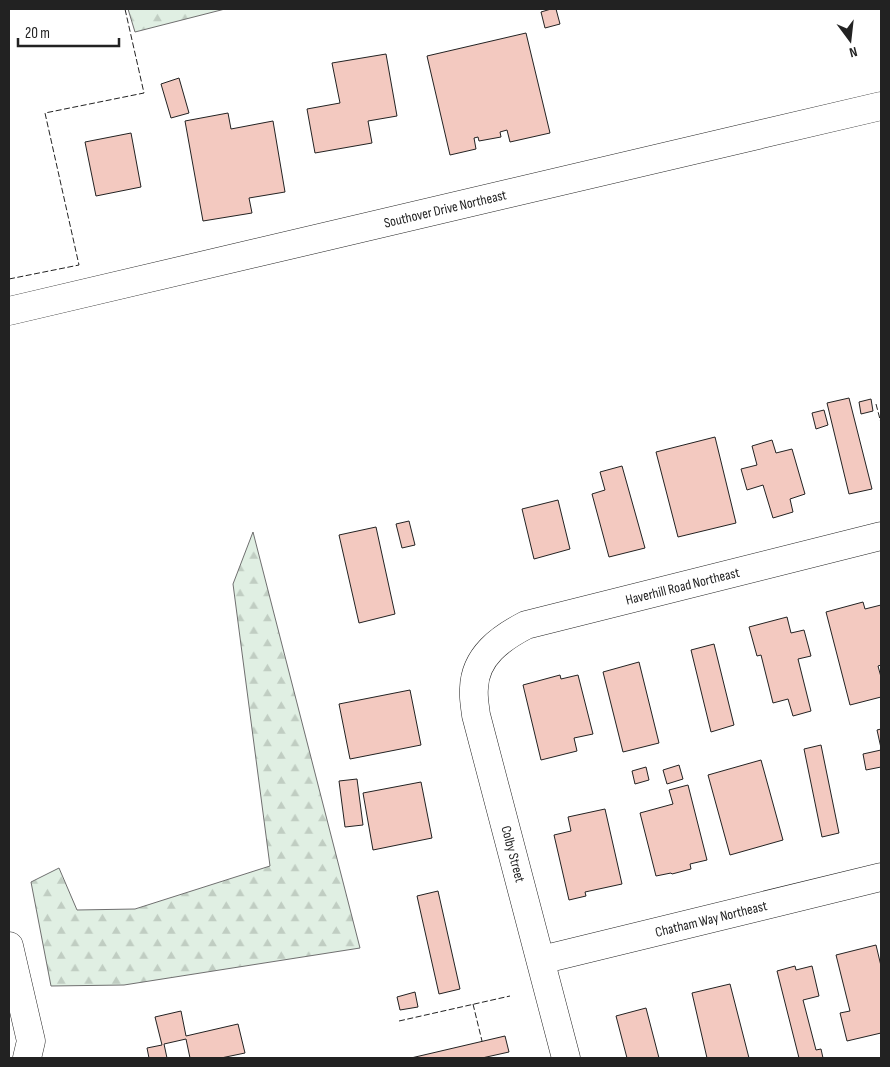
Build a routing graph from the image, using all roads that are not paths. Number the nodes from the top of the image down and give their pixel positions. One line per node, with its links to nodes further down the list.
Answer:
1 (881, 106): 2 (street, Southover Drive Northeast)
2 (9, 312)
3 (881, 536): 4 (street, Haverhill Road Northeast)
4 (489, 650): 7 (street, Colby Street)
5 (881, 877): 7 (street, Chatham Way Northeast)
6 (9, 946): 8 (street)
7 (541, 960): 9 (street, Colby Street)
8 (27, 1058)
9 (566, 1058)

